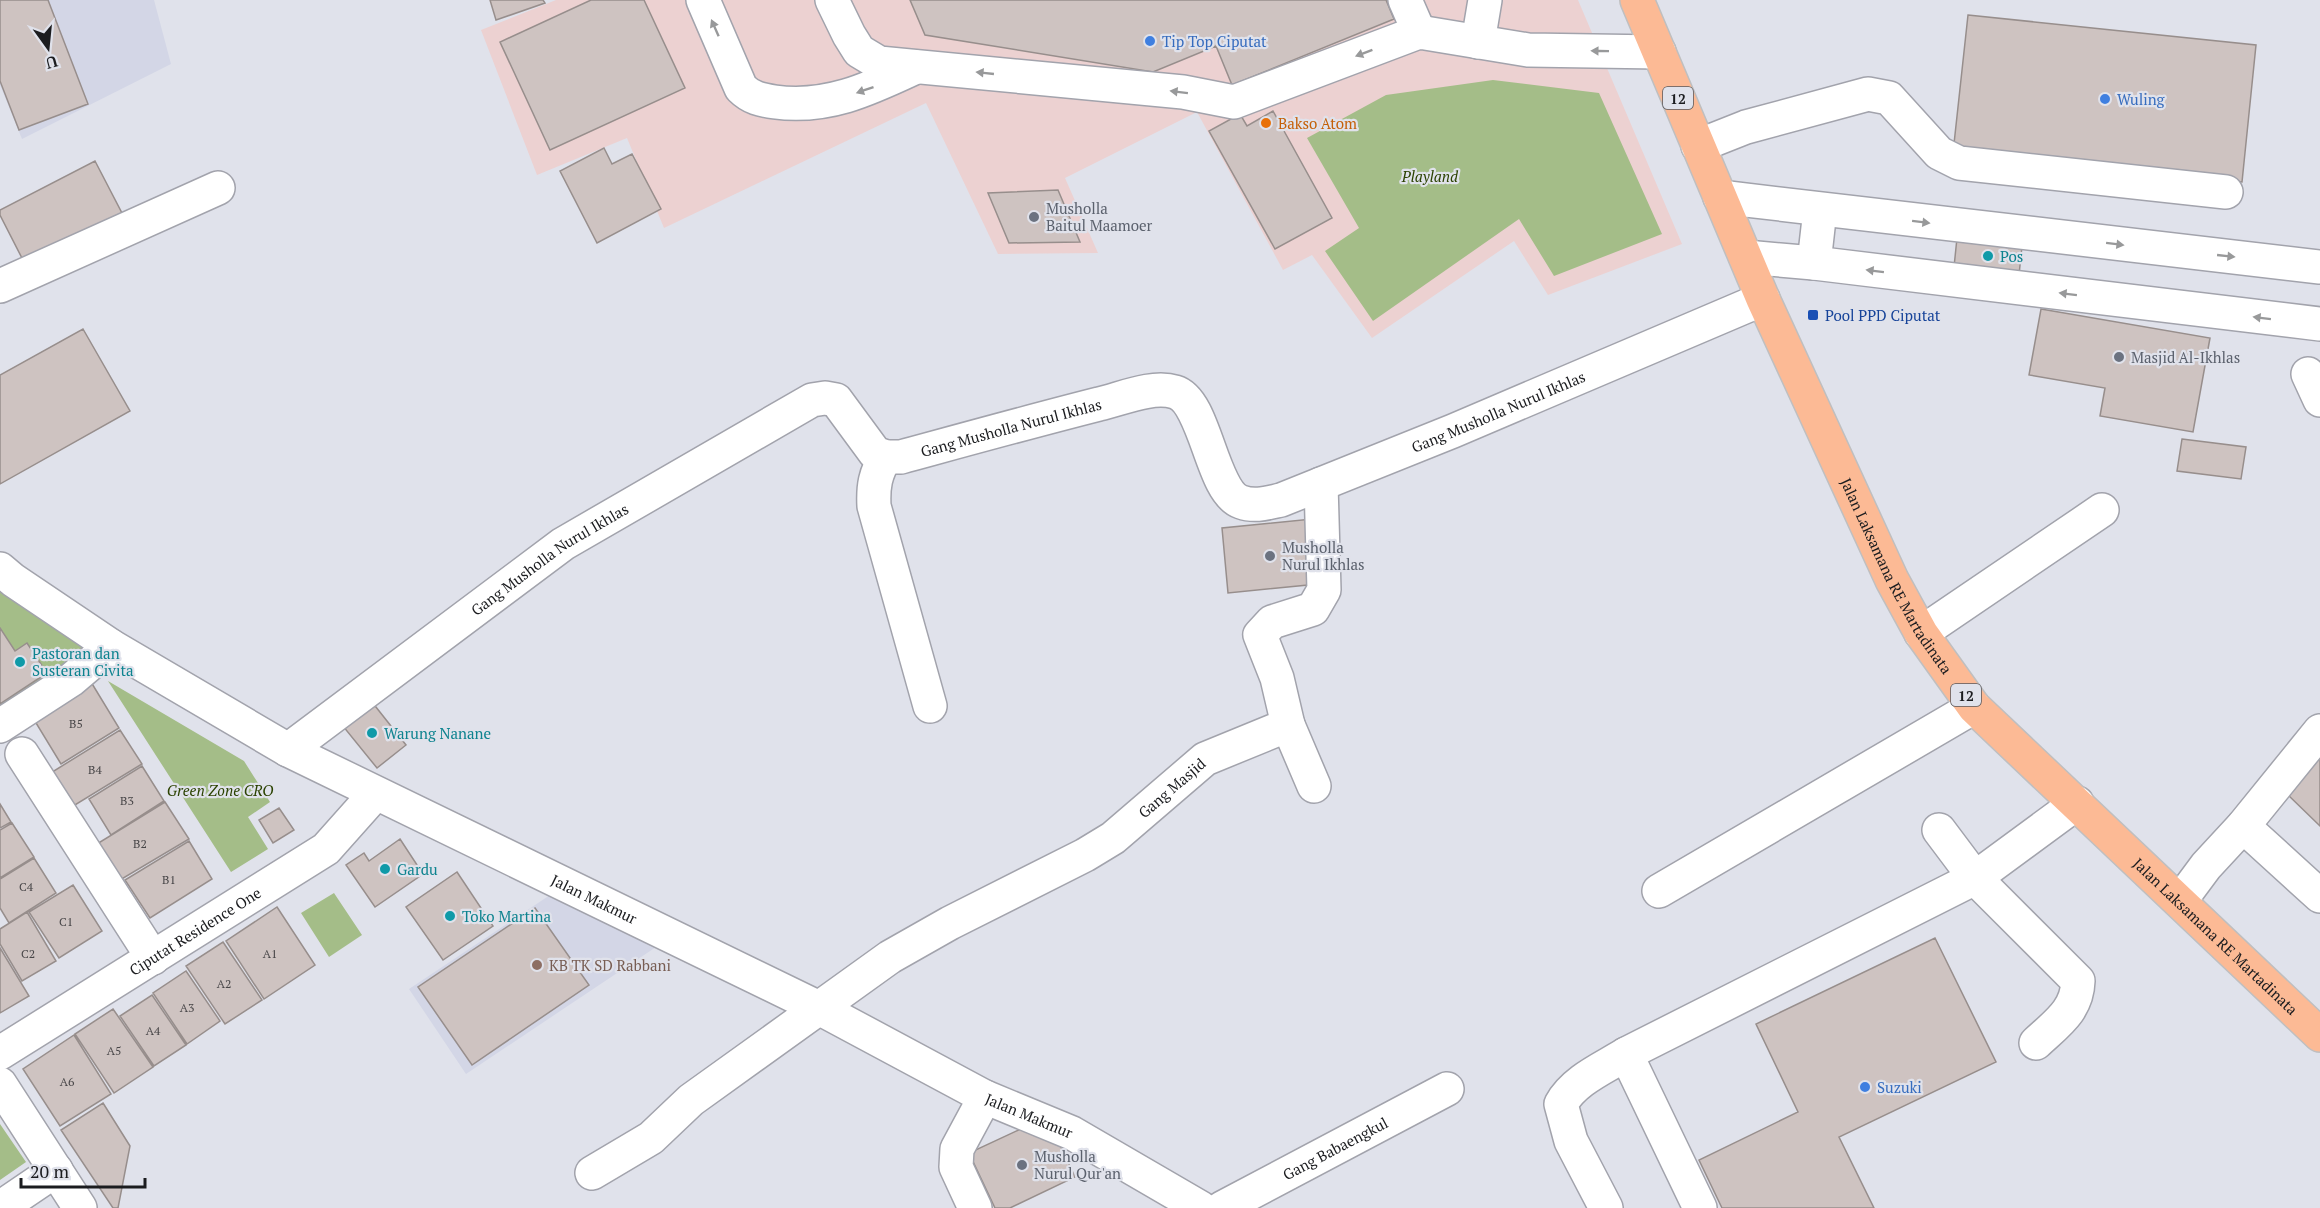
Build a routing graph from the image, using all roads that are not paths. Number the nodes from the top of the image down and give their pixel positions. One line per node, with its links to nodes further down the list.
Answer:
1 (703, 0): 9 (street, one-way to 1)
2 (832, 0): 9 (street)
3 (1405, 0): 6 (street)
4 (1485, 0): 7 (street)
5 (1637, 0): 8 (highway, Jalan Laksamana RE Martadinata / 12)
6 (1419, 32): 7 (street); 9 (street, one-way to 9)
7 (1478, 42): 8 (street, one-way to 7)
8 (1659, 52): 10 (highway, Jalan Laksamana RE Martadinata / 12)
9 (918, 66)
10 (1698, 146): 12 (street); 13 (highway, Jalan Laksamana RE Martadinata / 12)
11 (218, 188): 18 (street)
12 (2226, 192)
13 (1720, 197): 14 (street); 15 (highway, Jalan Laksamana RE Martadinata / 12)
14 (1820, 210): 16 (street); 17 (street, one-way to 17)
15 (1746, 257): 16 (street); 19 (highway, Jalan Laksamana RE Martadinata / 12)
16 (1814, 263): 20 (street, one-way to 16)
17 (2320, 267)
18 (0, 286)
19 (1763, 299): 22 (street, Gang Musholla Nurul Ikhlas); 25 (highway, Jalan Laksamana RE Martadinata / 12)
20 (2320, 324)
21 (886, 457): 22 (street, Gang Musholla Nurul Ikhlas); 27 (street); 32 (street, Gang Musholla Nurul Ikhlas)
22 (1321, 484): 29 (street)
23 (2102, 510): 25 (street)
24 (0, 569): 26 (street, Jalan Makmur)
25 (1921, 633): 28 (highway, Jalan Laksamana RE Martadinata / 12)
26 (111, 646): 30 (street); 32 (street, Jalan Makmur)
27 (930, 706)
28 (1974, 707): 36 (highway, Jalan Laksamana RE Martadinata / 12); 40 (street)
29 (1288, 725): 34 (street); 44 (street, Gang Masjid)
30 (0, 726)
31 (2320, 731): 37 (street)
32 (288, 750): 35 (street, Jalan Makmur)
33 (22, 754): 43 (street)
34 (1314, 786)
35 (375, 794): 43 (street, Ciputat Residence One); 44 (street, Jalan Makmur)
36 (2077, 803): 39 (street); 42 (highway, Jalan Laksamana RE Martadinata / 12)
37 (2243, 826): 41 (street); 42 (street)
38 (1939, 830): 39 (street)
39 (1975, 878): 46 (street); 48 (street)
40 (1659, 891)
41 (2320, 896)
42 (2180, 902): 45 (highway, Jalan Laksamana RE Martadinata / 12)
43 (153, 958): 47 (street, Ciputat Residence One)
44 (817, 1007): 51 (street, Jalan Makmur); 53 (street, Gang Masjid)
45 (2320, 1035)
46 (2036, 1043)
47 (0, 1053)
48 (1626, 1054): 59 (street); 60 (street)
49 (0, 1084): 52 (street)
50 (1447, 1089): 58 (street, Gang Babaengkul)
51 (986, 1097): 56 (street); 57 (street, Jalan Makmur)
52 (56, 1170): 54 (street); 55 (street)
53 (592, 1173)
54 (0, 1208)
55 (80, 1208)
56 (975, 1208)
57 (1201, 1208)
58 (1222, 1208)
59 (1606, 1208)
60 (1700, 1208)

